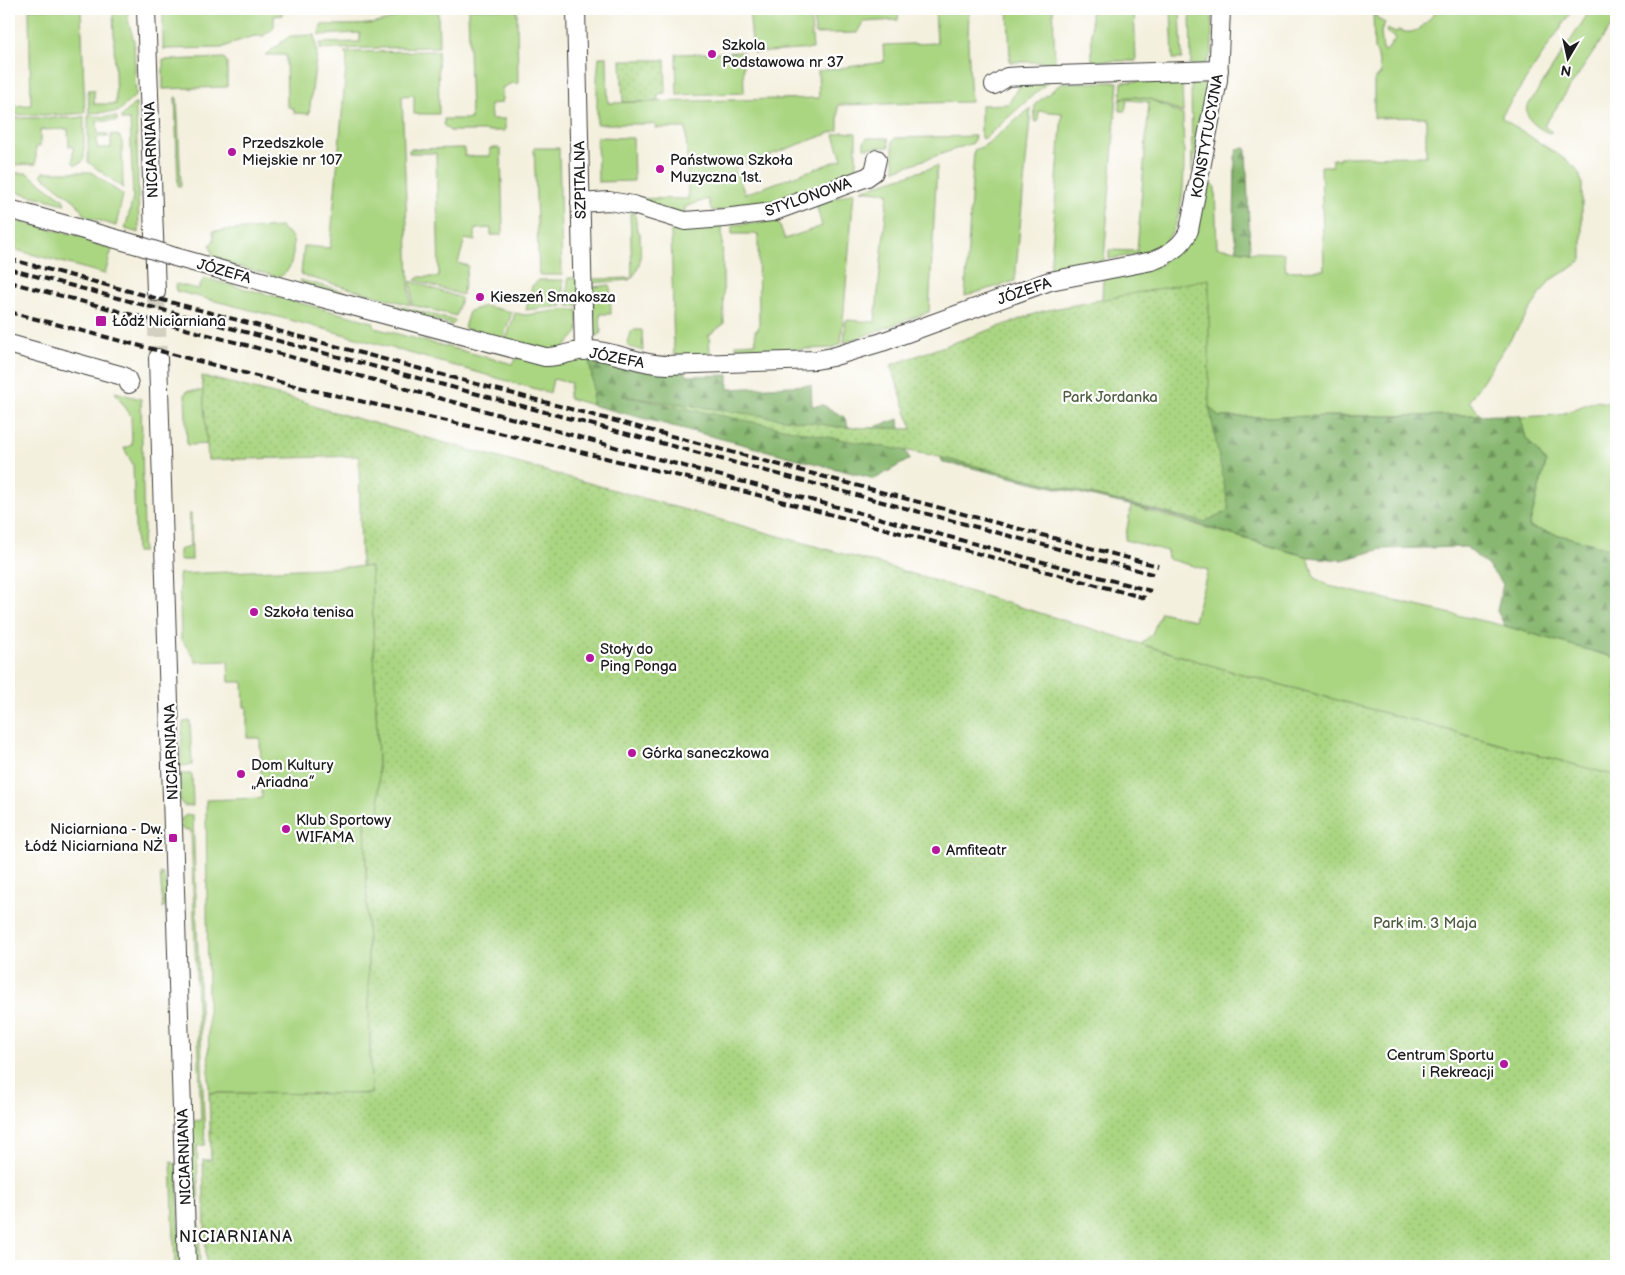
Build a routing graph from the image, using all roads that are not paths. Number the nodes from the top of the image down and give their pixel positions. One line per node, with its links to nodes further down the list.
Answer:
1 (146, 9): 10 (street, NICIARNIANA)
2 (576, 9): 7 (street, SZPITALNA)
3 (1221, 9): 4 (street, KONSTYTUCYJNA)
4 (1219, 70): 5 (street); 9 (street, KONSTYTUCYJNA)
5 (994, 85)
6 (877, 159): 7 (street, STYLONOWA)
7 (580, 203): 12 (street, SZPITALNA)
8 (9, 209): 12 (street, JÓZEFA, bridge)
9 (1168, 254): 12 (street, JÓZEFA)
10 (156, 292)
11 (9, 344): 14 (street)
12 (584, 350)
13 (158, 358): 15 (street, NICIARNIANA)
14 (129, 384)
15 (188, 1266)

